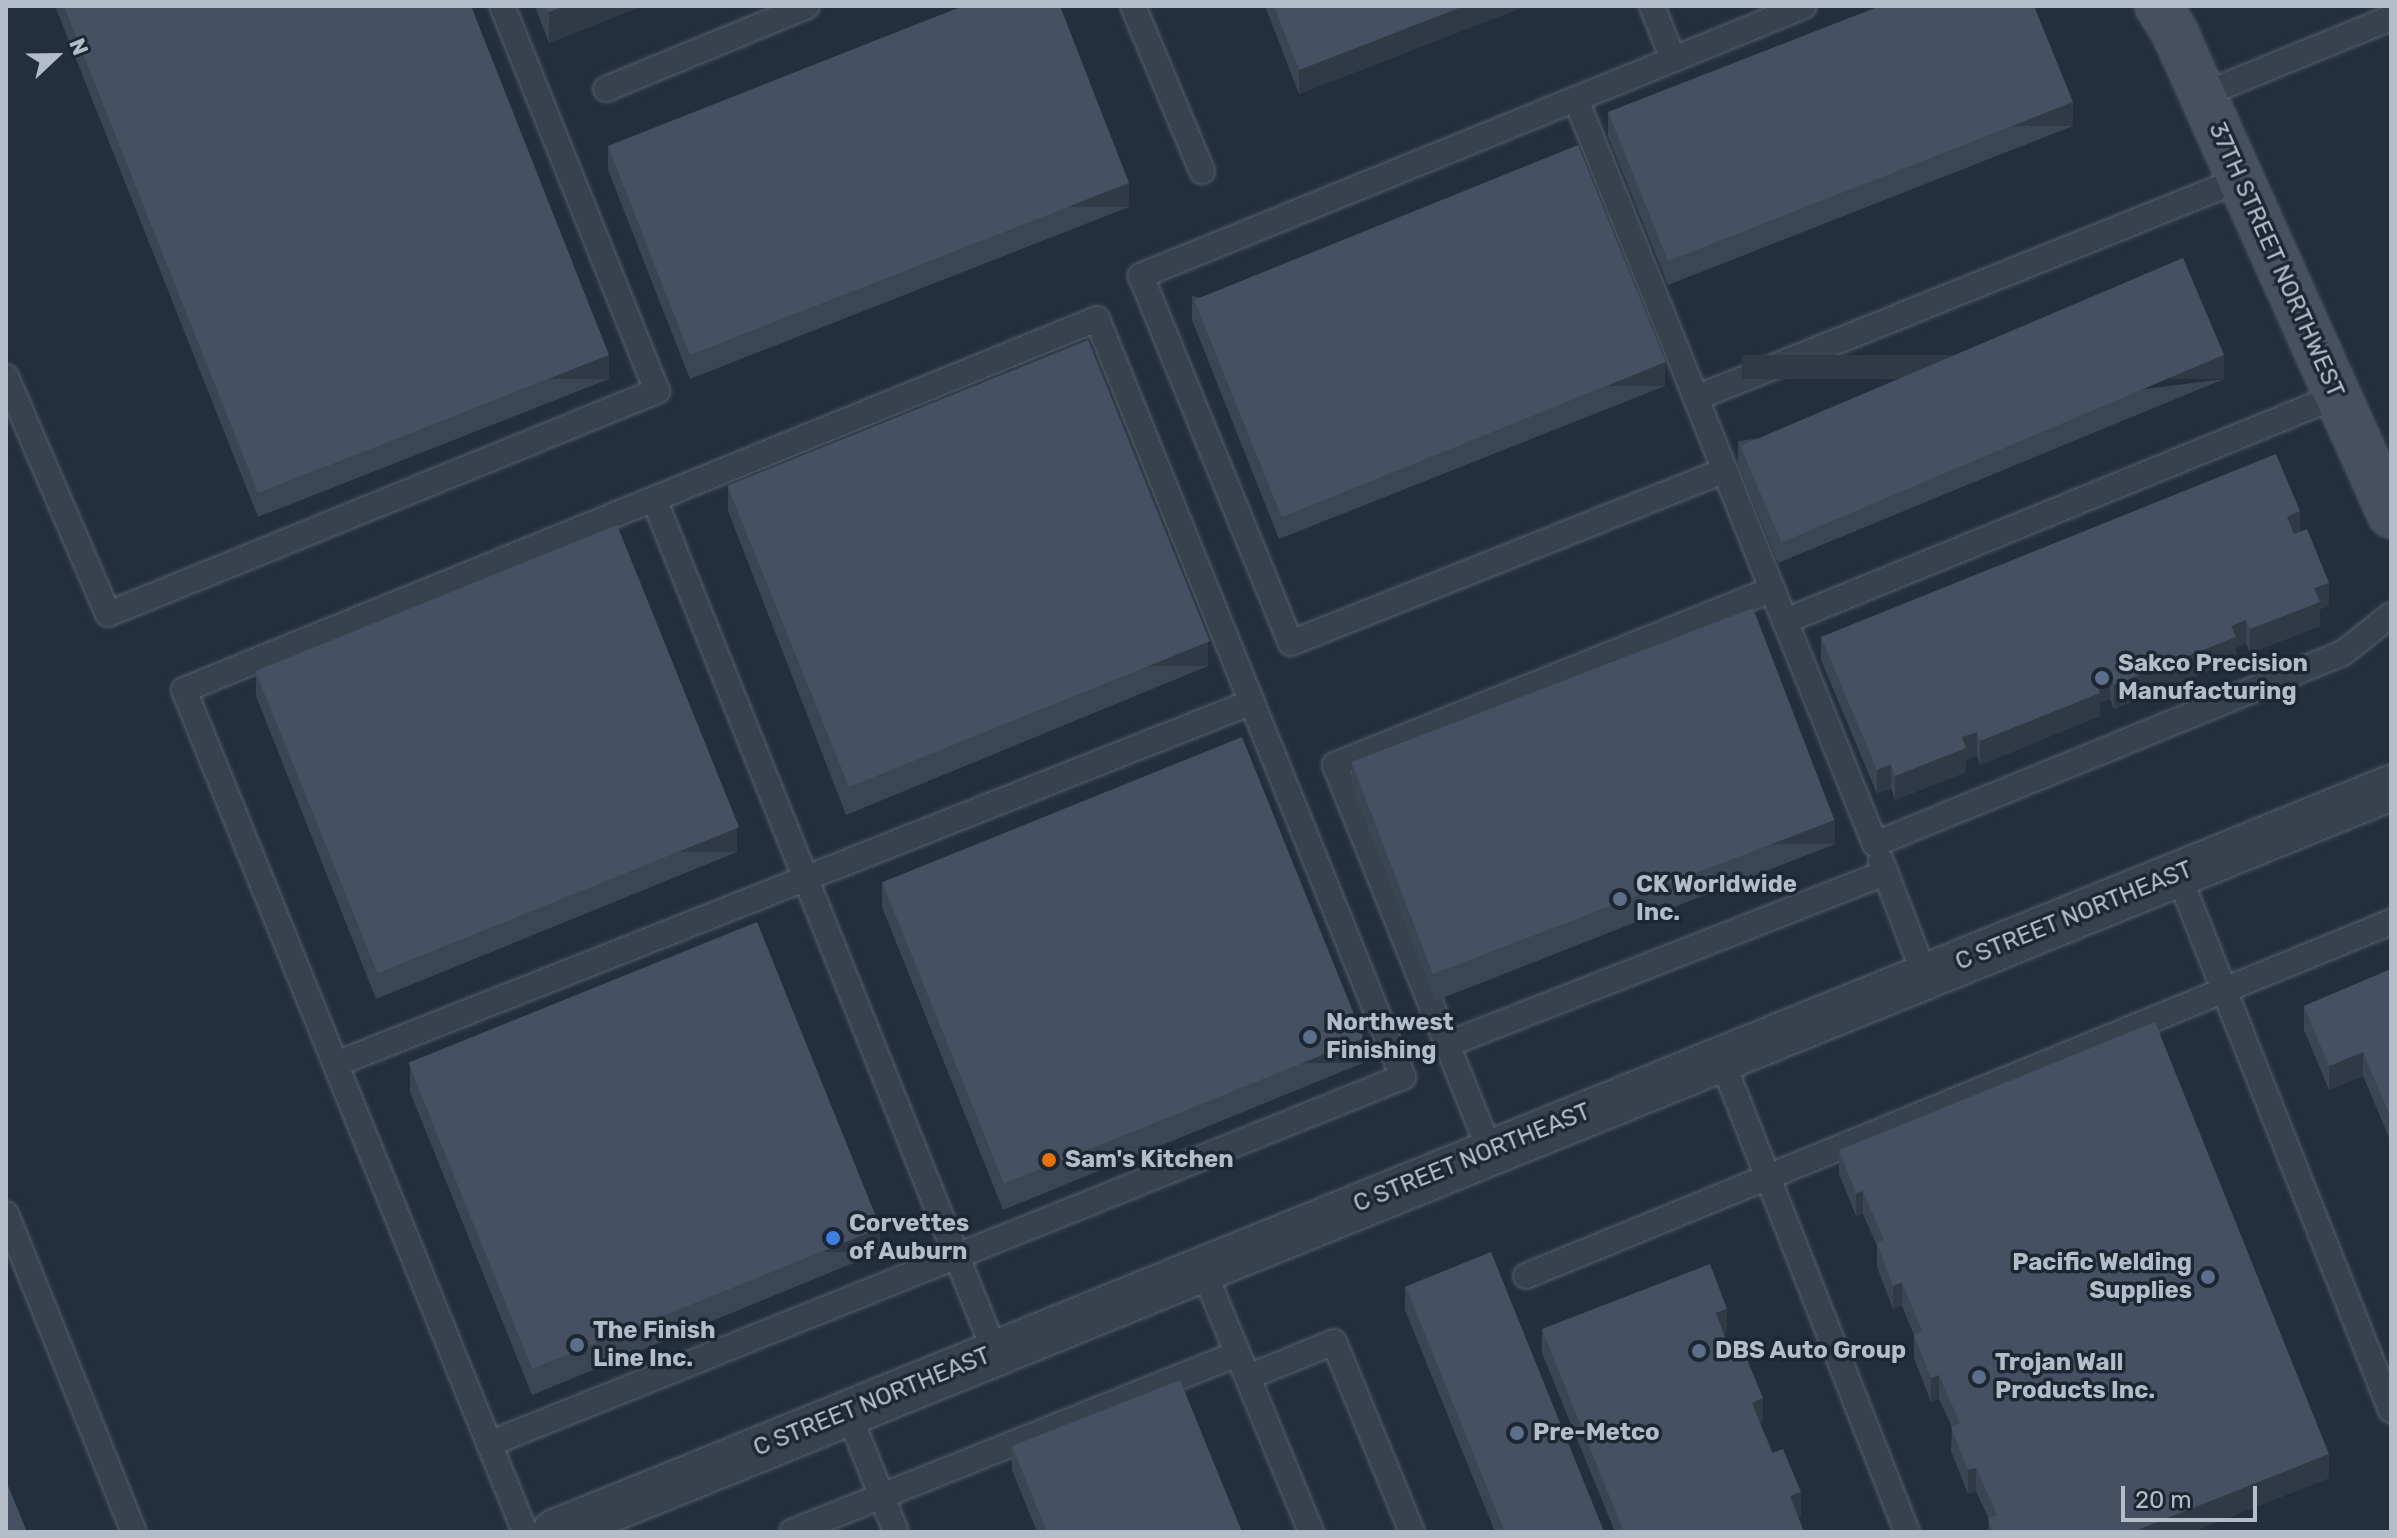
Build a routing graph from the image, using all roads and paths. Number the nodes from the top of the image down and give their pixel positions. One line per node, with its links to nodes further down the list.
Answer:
1 (502, 6): 14 (lane)
2 (807, 6): 9 (lane)
3 (1133, 6): 12 (lane)
4 (1652, 6): 8 (lane)
5 (1804, 6): 8 (lane)
6 (2158, 6): 10 (main road, 37TH STREET NORTHWEST)
7 (2391, 18): 10 (lane)
8 (1673, 59): 11 (lane)
9 (606, 89)
10 (2202, 95): 13 (main road, 37TH STREET NORTHWEST)
11 (1576, 99): 16 (lane); 17 (lane)
12 (1202, 171)
13 (2241, 179): 15 (main road, 37TH STREET NORTHWEST); 16 (lane)
14 (6, 377)
15 (2337, 396): 19 (main road, 37TH STREET NORTHWEST); 22 (lane)
16 (1696, 398): 17 (lane)
17 (1725, 470): 20 (lane)
18 (654, 499): 23 (lane); 28 (lane); 34 (lane)
19 (2391, 515)
20 (1772, 589): 22 (lane); 32 (lane)
21 (2391, 615): 25 (lane)
22 (1785, 621): 25 (lane)
23 (1252, 702): 28 (lane); 38 (lane)
24 (2391, 788): 27 (street, C STREET NORTHEAST)
25 (1875, 844): 26 (lane)
26 (1886, 873): 30 (lane); 32 (lane)
27 (2178, 874): 30 (street, C STREET NORTHEAST); 31 (lane)
28 (805, 878): 34 (lane); 38 (lane)
29 (2391, 922): 31 (lane)
30 (1925, 976): 33 (street, C STREET NORTHEAST)
31 (2223, 988): 36 (lane); 44 (lane)
32 (1446, 1045): 35 (lane)
33 (1721, 1058): 35 (street, C STREET NORTHEAST); 36 (lane)
34 (336, 1064): 46 (lane)
35 (1490, 1151): 39 (street, C STREET NORTHEAST)
36 (1767, 1176): 40 (lane); 55 (lane)
37 (6, 1214): 48 (lane)
38 (956, 1256): 41 (lane); 46 (lane)
39 (1202, 1267): 41 (street, C STREET NORTHEAST); 42 (lane)
40 (1526, 1276)
41 (995, 1352): 45 (street, C STREET NORTHEAST)
42 (1238, 1354): 43 (lane); 47 (lane)
43 (1248, 1377): 53 (lane); 54 (lane)
44 (2391, 1410)
45 (848, 1412): 47 (lane); 50 (street, C STREET NORTHEAST)
46 (489, 1444): 49 (lane)
47 (881, 1495): 51 (lane); 52 (lane)
48 (134, 1532)
49 (525, 1532)
50 (555, 1532)
51 (792, 1532)
52 (896, 1532)
53 (1311, 1532)
54 (1412, 1532)
55 (1907, 1532)

